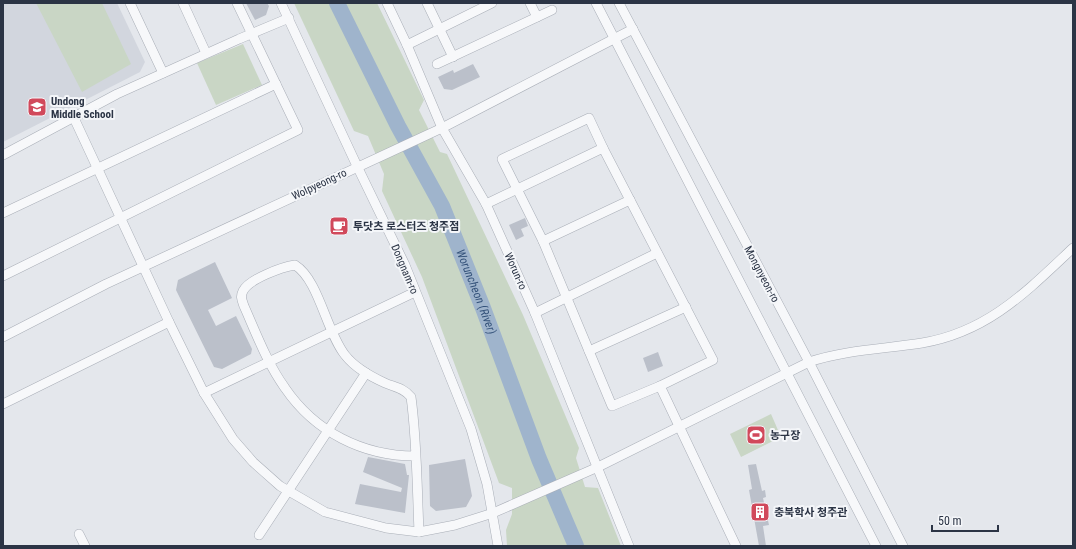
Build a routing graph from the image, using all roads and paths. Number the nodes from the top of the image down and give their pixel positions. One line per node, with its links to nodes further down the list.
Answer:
1 (130, 3): 22 (street)
2 (183, 3): 19 (street)
3 (238, 3): 16 (street)
4 (281, 3): 13 (street, Dongnam-ro)
5 (387, 3): 18 (street, Worun-ro)
6 (427, 3): 14 (street)
7 (492, 3): 14 (street)
8 (530, 3): 12 (street)
9 (596, 3): 17 (street, Mongnyeon-ro)
10 (619, 3): 15 (street, Mongnyeon-ro)
11 (552, 10): 12 (street)
12 (537, 17): 20 (street)
13 (289, 18): 16 (street); 28 (street, Dongnam-ro)
14 (440, 29): 18 (street); 20 (street)
15 (633, 29): 17 (street, Wolpyeong-ro); 49 (street, Mongnyeon-ro)
16 (252, 33): 19 (street); 23 (street)
17 (615, 39): 25 (street, Wolpyeong-ro); 51 (street, Mongnyeon-ro)
18 (407, 45): 25 (street, Worun-ro)
19 (206, 53): 22 (street)
20 (454, 57): 21 (street)
21 (437, 64)
22 (162, 73): 24 (street)
23 (276, 84): 29 (street); 34 (street)
24 (74, 118): 27 (street); 29 (street)
25 (442, 128): 28 (street, Wolpyeong-ro); 32 (street, Worun-ro)
26 (603, 148): 30 (street); 30 (street); 31 (street)
27 (3, 155)
28 (357, 166): 38 (street, Wolpyeong-ro); 40 (street, Dongnam-ro)
29 (97, 169): 33 (street); 34 (street)
30 (518, 189): 32 (street); 35 (street)
31 (630, 200): 35 (street); 37 (street)
32 (486, 204): 43 (street, Worun-ro)
33 (3, 213)
34 (120, 218): 38 (street); 39 (street)
35 (543, 241): 41 (street)
36 (1073, 248): 49 (street)
37 (658, 253): 41 (street); 42 (street)
38 (143, 267): 44 (street); 46 (street, Wolpyeong-ro)
39 (3, 276)
40 (415, 292): 45 (street); 60 (street, Dongnam-ro)
41 (567, 297): 43 (street); 47 (street)
42 (686, 307): 47 (street); 52 (street)
43 (535, 312): 58 (street, Worun-ro)
44 (169, 322): 53 (street); 54 (street)
45 (331, 331): 48 (street); 48 (street); 50 (street)
46 (3, 337)
47 (589, 351): 52 (street)
48 (269, 361): 53 (street); 56 (street)
49 (809, 362): 51 (street); 69 (street, Mongnyeon-ro)
50 (366, 373): 56 (street); 57 (street)
51 (788, 373): 55 (street); 68 (street, Mongnyeon-ro)
52 (660, 386): 55 (street)
53 (204, 393): 59 (street)
54 (3, 404)
55 (680, 426): 58 (street); 67 (street)
56 (329, 431): 57 (street); 59 (street)
57 (415, 456): 61 (street)
58 (598, 466): 60 (street); 66 (street, Worun-ro)
59 (287, 490): 61 (street); 63 (street)
60 (493, 513): 61 (street); 65 (street, Dongnam-ro)
61 (419, 532)
62 (78, 534): 64 (street)
63 (259, 535)
64 (86, 546)
65 (498, 546)
66 (629, 546)
67 (736, 546)
68 (876, 546)
69 (903, 546)

